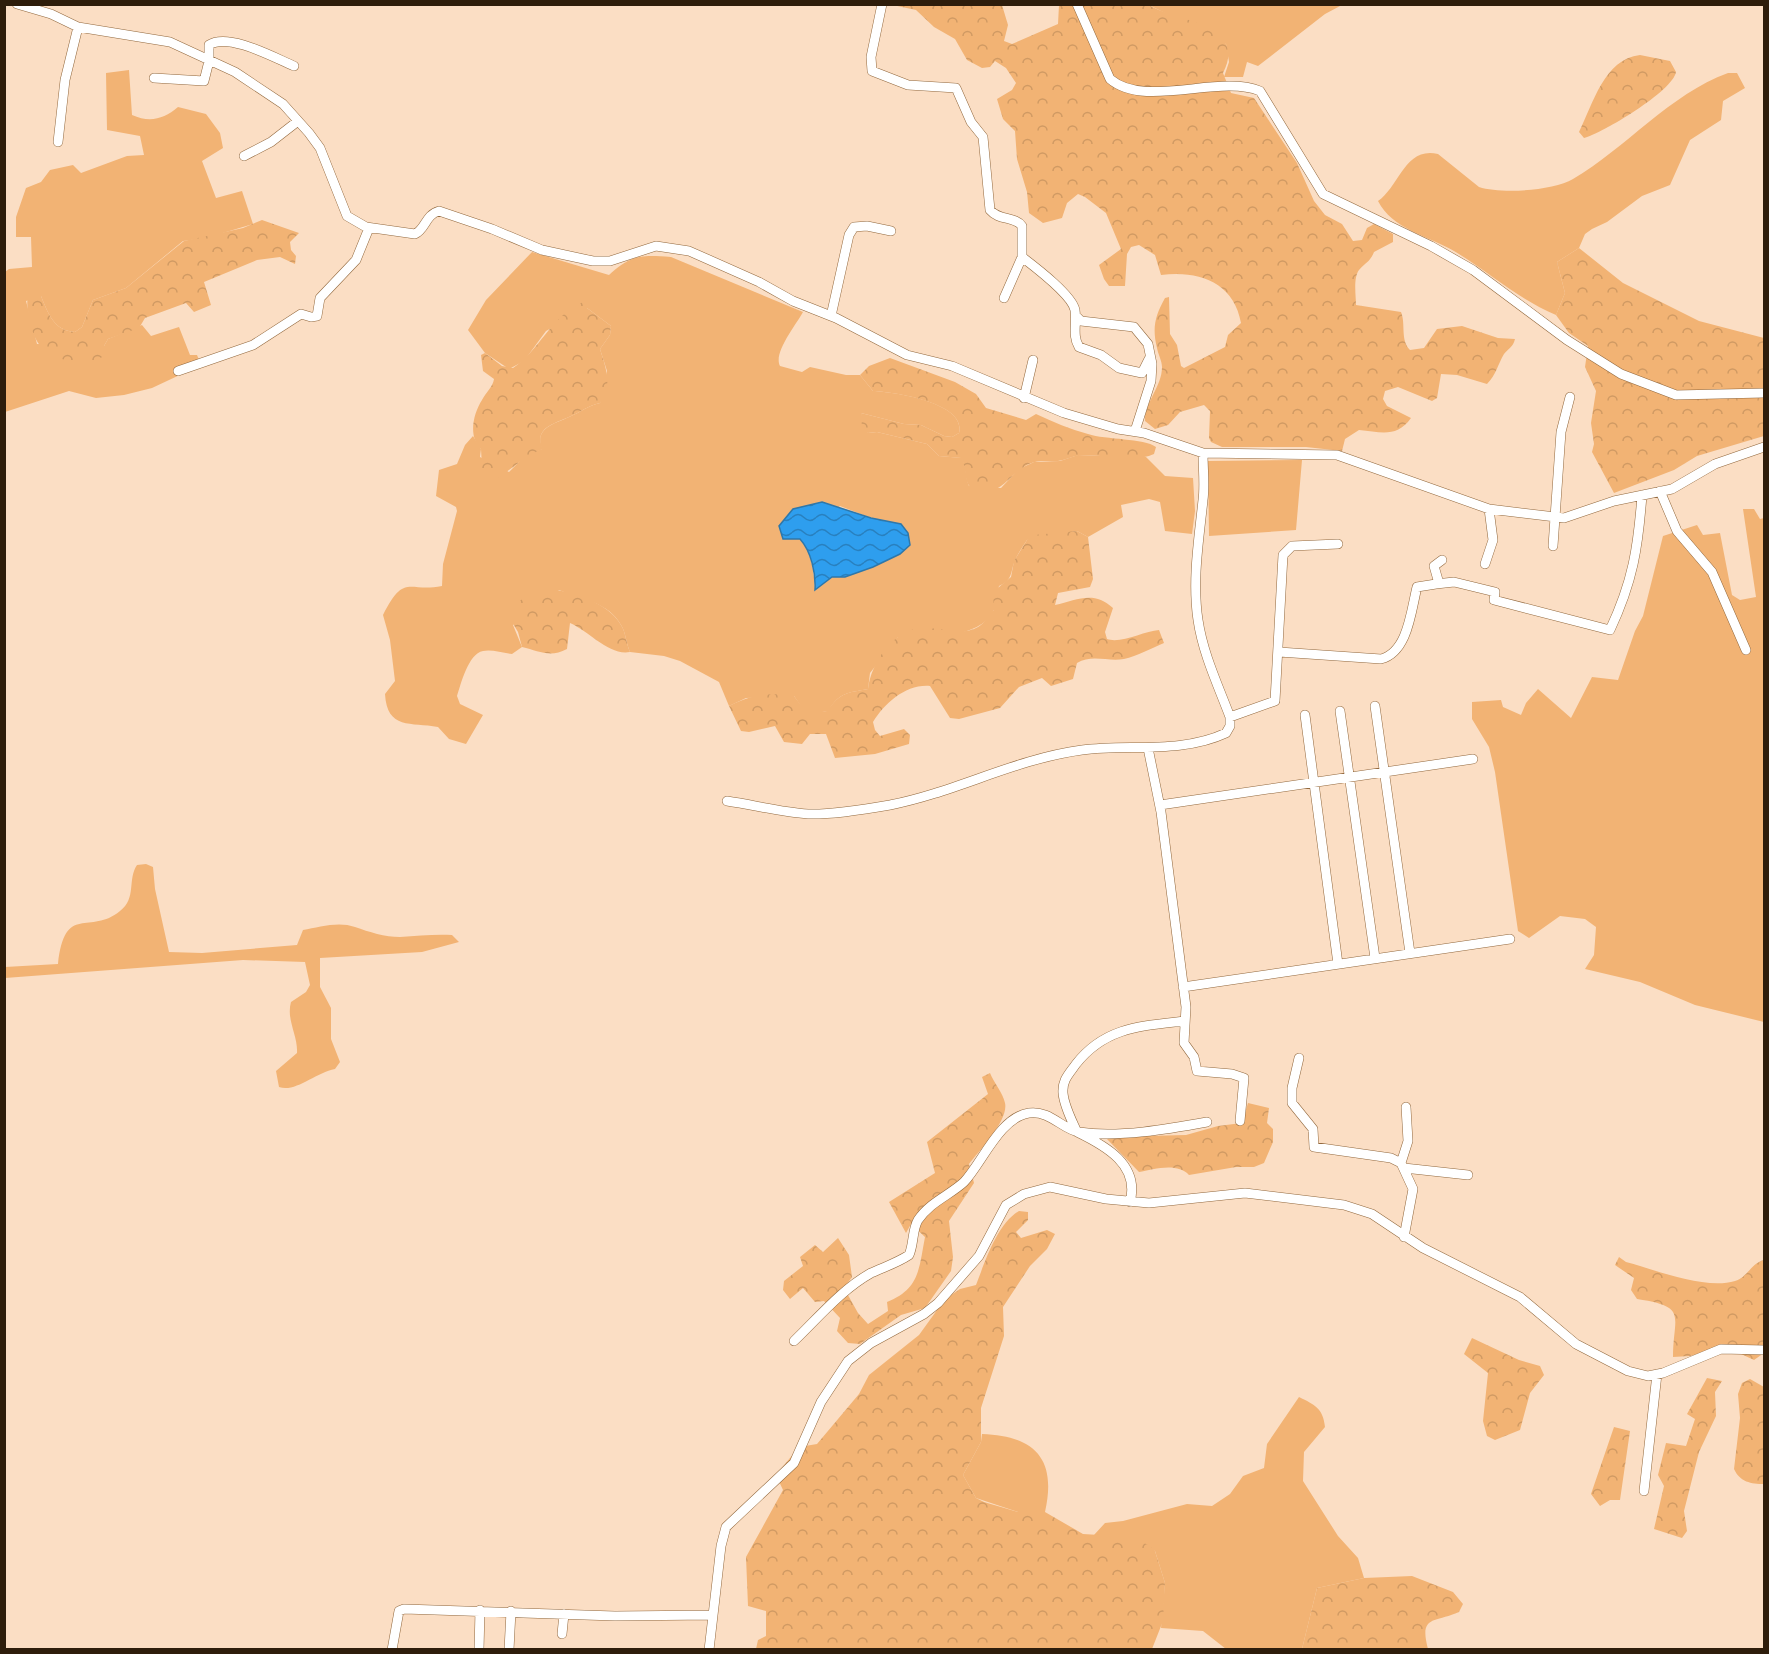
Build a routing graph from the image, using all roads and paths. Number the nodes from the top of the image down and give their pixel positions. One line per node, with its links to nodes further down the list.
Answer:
1 (17, 4): 4 (street)
2 (882, 4): 13 (street)
3 (1077, 4): 20 (street)
4 (78, 27): 5 (street); 9 (street)
5 (209, 62): 6 (street); 7 (street); 8 (street)
6 (294, 66)
7 (154, 78)
8 (298, 121): 10 (street); 11 (street)
9 (58, 142)
10 (244, 156)
11 (369, 228): 15 (street); 19 (street)
12 (891, 231): 15 (street)
13 (1022, 257): 14 (street); 16 (street)
14 (1004, 298)
15 (831, 316): 22 (street)
16 (1076, 316): 17 (street); 17 (street)
17 (1149, 359): 23 (street)
18 (1033, 360): 22 (street)
19 (178, 370)
20 (1764, 393)
21 (1570, 397): 29 (street)
22 (1024, 398): 23 (street)
23 (1135, 431): 25 (street)
24 (1764, 447): 26 (street)
25 (1203, 453): 28 (street); 40 (street)
26 (1660, 491): 27 (street); 35 (street)
27 (1642, 495): 29 (street); 34 (street)
28 (1489, 509): 29 (street); 33 (street)
29 (1555, 518): 31 (street)
30 (1338, 544): 36 (street)
31 (1553, 546)
32 (1442, 560): 34 (street)
33 (1485, 564)
34 (1436, 584): 36 (street)
35 (1746, 650)
36 (1279, 652): 40 (street)
37 (1375, 706): 43 (street)
38 (1340, 711): 44 (street)
39 (1305, 715): 45 (street)
40 (1230, 717): 41 (street)
41 (1148, 748): 46 (street); 47 (street)
42 (1473, 759): 43 (street)
43 (1384, 772): 44 (street); 49 (street)
44 (1349, 777): 45 (street); 50 (street)
45 (1313, 782): 47 (street); 51 (street)
46 (727, 801)
47 (1160, 805): 52 (street)
48 (1510, 939): 49 (street)
49 (1410, 953): 50 (street)
50 (1375, 958): 51 (street)
51 (1338, 964): 52 (street)
52 (1183, 987): 53 (street)
53 (1185, 1022): 56 (street); 58 (street)
54 (1299, 1058): 59 (street)
55 (1406, 1107): 59 (street)
56 (1240, 1121)
57 (1207, 1122): 58 (street)
58 (1077, 1132): 61 (street); 63 (street)
59 (1402, 1165): 60 (street); 62 (street)
60 (1468, 1175)
61 (1130, 1202): 62 (street); 70 (street)
62 (1404, 1237): 65 (street)
63 (794, 1341)
64 (1764, 1350): 65 (street)
65 (1657, 1374): 66 (street)
66 (1644, 1491)
67 (480, 1610): 68 (street); 72 (street); 73 (street)
68 (511, 1611): 69 (street); 74 (street)
69 (564, 1614): 70 (street); 71 (street)
70 (712, 1615): 75 (street)
71 (562, 1634)
72 (392, 1650)
73 (479, 1650)
74 (509, 1650)
75 (709, 1650)

